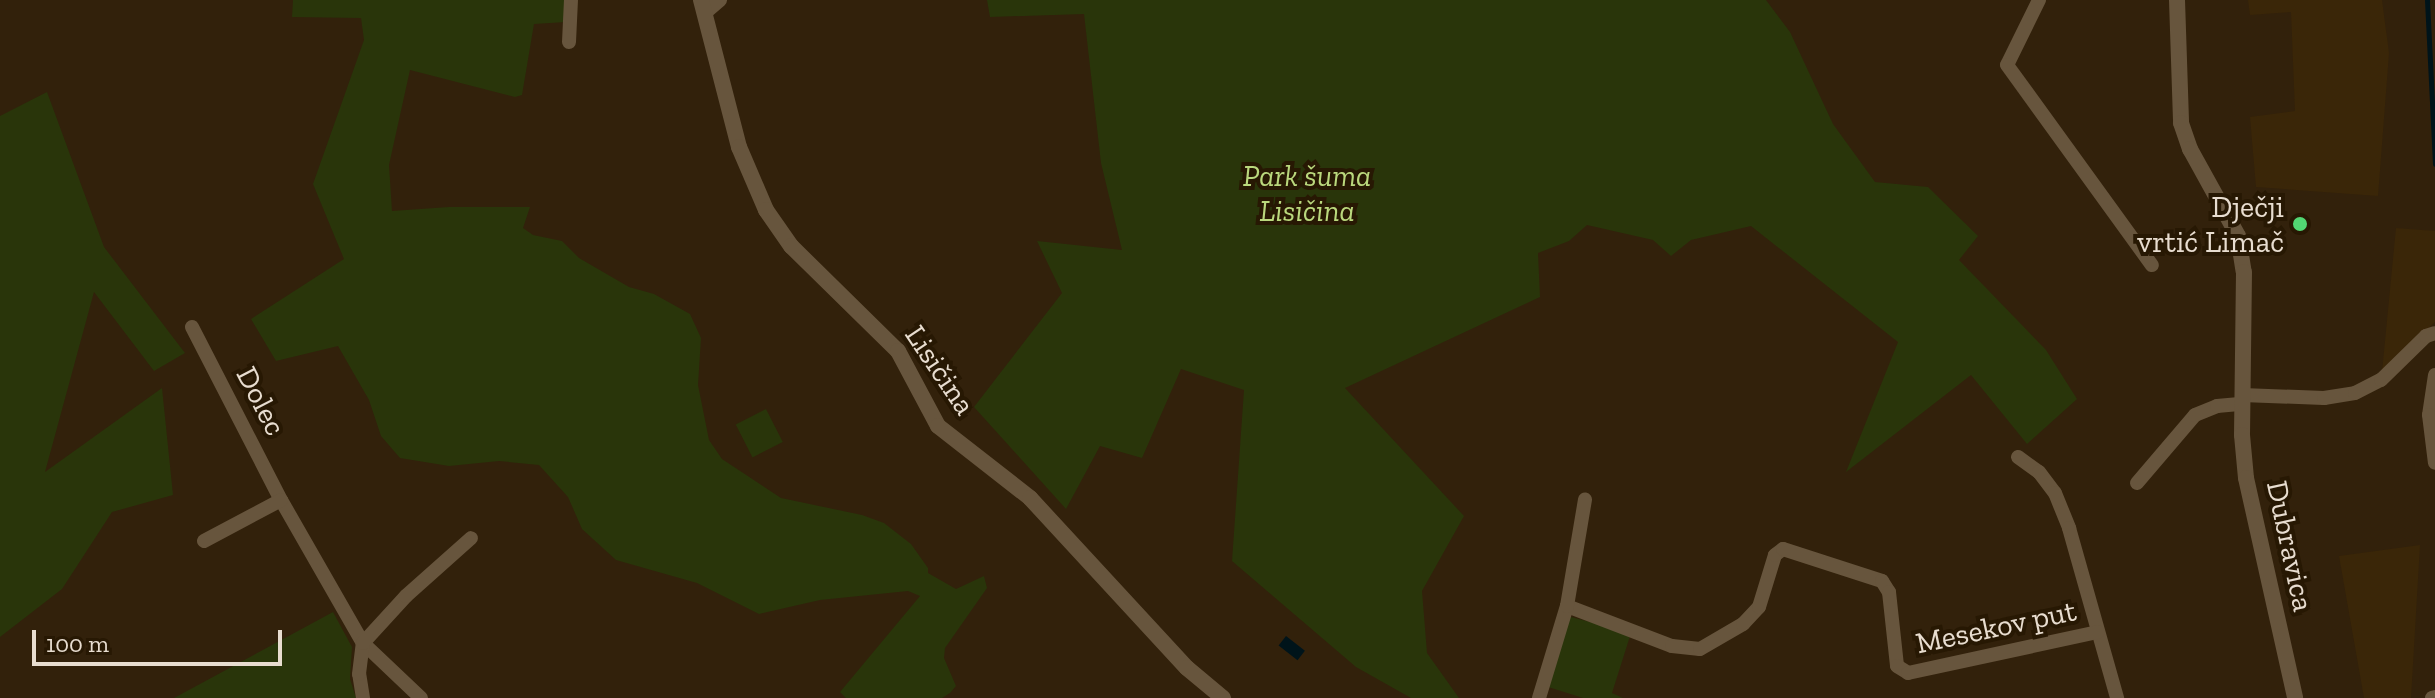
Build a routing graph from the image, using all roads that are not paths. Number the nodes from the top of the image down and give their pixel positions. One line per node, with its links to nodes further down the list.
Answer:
1 (571, 0): 6 (street)
2 (720, 0): 5 (street, Lisičina)
3 (2039, 0): 7 (street)
4 (2177, 0): 11 (street, Dubravica)
5 (703, 7): 24 (street, Lisičina)
6 (569, 42)
7 (2152, 265)
8 (192, 327): 15 (street, Dolec)
9 (2435, 333): 11 (street)
10 (2435, 375): 13 (street)
11 (2242, 399): 14 (street); 27 (street, Dubravica)
12 (2018, 457): 20 (street, Mesekov put)
13 (2435, 463)
14 (2137, 483)
15 (281, 500): 18 (street); 21 (street, Dolec)
16 (1585, 500): 19 (street)
17 (471, 538): 21 (street)
18 (204, 541)
19 (1567, 606): 20 (street, Mesekov put); 25 (street)
20 (2098, 632): 26 (street, Mesekov put)
21 (363, 643): 22 (street); 23 (street, Dolec)
22 (363, 698)
23 (421, 698)
24 (1223, 698)
25 (1539, 698)
26 (2117, 698)
27 (2295, 698)

